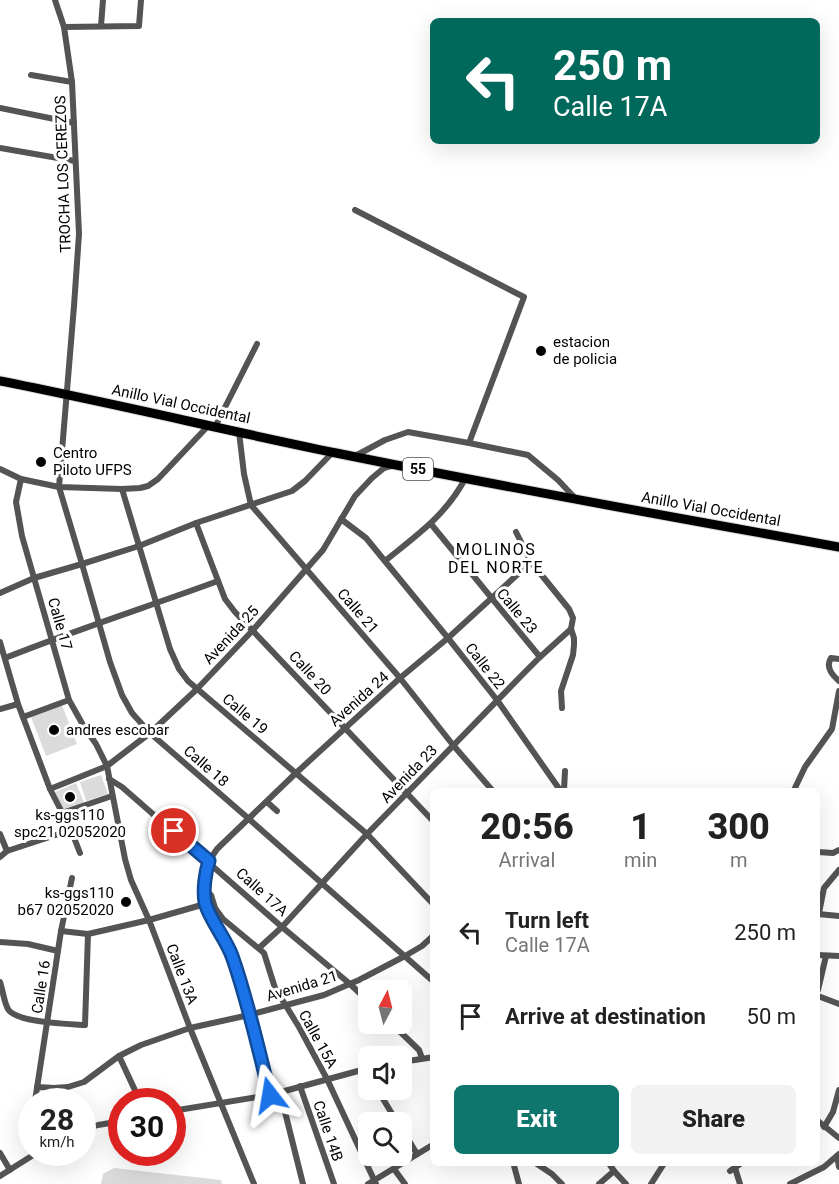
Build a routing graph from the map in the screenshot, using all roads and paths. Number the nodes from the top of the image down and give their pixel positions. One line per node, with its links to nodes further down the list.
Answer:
1 (55, 0): 5 (street, TROCHA LOS CEREZOS)
2 (103, 0): 4 (street)
3 (141, 0): 4 (street)
4 (100, 26): 5 (street)
5 (64, 27): 7 (street, TROCHA LOS CEREZOS)
6 (31, 75): 7 (street)
7 (72, 82): 9 (street, TROCHA LOS CEREZOS)
8 (0, 108): 9 (street)
9 (74, 123): 11 (street, TROCHA LOS CEREZOS)
10 (0, 148): 11 (street)
11 (75, 161): 15 (street, TROCHA LOS CEREZOS)
12 (355, 210): 18 (street)
13 (257, 344): 16 (street)
14 (0, 381): 15 (highway, Anillo Vial Occidental / 55)
15 (67, 394): 16 (highway, Anillo Vial Occidental / 55); 25 (street, Calle 18)
16 (211, 427): 17 (highway, Anillo Vial Occidental / 55); 26 (street)
17 (239, 432): 19 (highway, Anillo Vial Occidental / 55); 28 (street, Calle 21)
18 (470, 443): 20 (street); 27 (street)
19 (333, 452): 20 (highway, Anillo Vial Occidental / 55); 28 (street)
20 (355, 456): 21 (highway, Anillo Vial Occidental / 55)
21 (398, 465): 24 (highway, Anillo Vial Occidental / 55); 29 (street, Avenida 25)
22 (0, 470): 23 (street)
23 (21, 479): 25 (street); 39 (street, Calle 17)
24 (465, 479): 27 (highway, Anillo Vial Occidental / 55); 31 (street)
25 (59, 487): 26 (street); 37 (street, Calle 18)
26 (122, 489): 33 (street, Calle 19)
27 (578, 501): 34 (highway, Anillo Vial Occidental / 55)
28 (251, 505): 30 (street); 38 (street, Calle 21)
29 (341, 519): 35 (street, Calle 22); 38 (street, Avenida 25)
30 (196, 523): 33 (street); 40 (street, Calle 20)
31 (431, 524): 35 (street); 42 (street, Calle 23)
32 (516, 532): 36 (street)
33 (139, 546): 37 (street); 43 (street, Calle 19)
34 (839, 547)
35 (385, 561): 47 (street, Calle 22)
36 (531, 562): 42 (street, Avenida 24); 45 (street)
37 (82, 564): 39 (street); 44 (street, Calle 18)
38 (307, 569): 46 (street, Avenida 25); 53 (street, Calle 21)
39 (34, 578): 41 (street); 48 (street, Calle 17)
40 (218, 581): 43 (street); 46 (street, Calle 20)
41 (0, 593)
42 (491, 598): 47 (street, Avenida 24); 50 (street, Calle 23)
43 (156, 603): 44 (street); 55 (street, Calle 19)
44 (99, 624): 48 (street); 64 (street, Calle 18)
45 (571, 629): 50 (street, Avenida 23); 60 (street)
46 (253, 630): 55 (street, Avenida 25); 63 (street, Calle 20)
47 (448, 638): 53 (street, Avenida 24); 58 (street, Calle 22)
48 (52, 639): 52 (street); 57 (street, Calle 17)
49 (0, 642): 52 (street)
50 (540, 657): 58 (street, Avenida 23)
51 (839, 659): 54 (street)
52 (4, 662): 59 (street)
53 (400, 678): 63 (street, Avenida 24); 65 (street, Calle 21)
54 (839, 681)
55 (197, 689): 64 (street, Avenida 25); 68 (street, Calle 19)
56 (839, 692): 73 (street)
57 (69, 700): 62 (street); 66 (street, Calle 17)
58 (497, 700): 65 (street, Avenida 23); 71 (street, Calle 22)
59 (18, 704): 61 (street); 62 (street)
60 (562, 708)
61 (0, 709)
62 (23, 717): 74 (street)
63 (345, 728): 68 (street, Avenida 24); 75 (street, Calle 20)
64 (150, 733): 66 (street, Avenida 25); 81 (street, Calle 18)
65 (453, 745): 70 (street, Calle 21); 75 (street, Avenida 23)
66 (107, 766): 69 (street, Calle 13A); 74 (street, Avenida 25)
67 (565, 771): 72 (street)
68 (296, 773): 77 (street, Avenida 24); 84 (street, Calle 19)
69 (109, 779): 76 (street, Calle 13A); 90 (street, Calle 17A)
70 (490, 788)
71 (561, 788)
72 (562, 788)
73 (795, 788)
74 (50, 789): 79 (street)
75 (407, 794): 80 (street, Calle 20); 84 (street, Avenida 23)
76 (112, 796): 79 (street); 100 (street, Calle 13A)
77 (267, 802): 78 (street); 81 (street, Avenida 24)
78 (277, 811)
79 (62, 813): 82 (street)
80 (430, 818)
81 (249, 819): 90 (street, Avenida 24); 93 (street, Calle 18)
82 (71, 830): 86 (street); 88 (street)
83 (0, 834): 86 (street)
84 (367, 834): 93 (street, Avenida 23); 95 (street, Calle 19)
85 (839, 850): 87 (street)
86 (7, 851): 89 (street)
87 (820, 852)
88 (80, 853)
89 (0, 856)
90 (209, 861): 94 (street); 101 (street, Calle 17A)
91 (839, 870): 97 (street)
92 (72, 878): 102 (street, Calle 16)
93 (322, 883): 101 (street, Avenida 23); 109 (street, Calle 18)
94 (205, 890): 96 (street); 106 (street, Calle 15A)
95 (430, 901)
96 (205, 904): 100 (street); 121 (street)
97 (820, 905)
98 (820, 913): 99 (street)
99 (839, 916)
100 (149, 920): 103 (street); 123 (street, Calle 13A)
101 (282, 927): 106 (street, Avenida 23); 115 (street, Calle 17A)
102 (61, 931): 103 (street); 107 (street, Calle 16)
103 (88, 934): 122 (street)
104 (430, 939): 109 (street, Avenida 21)
105 (0, 942): 107 (street)
106 (259, 948): 120 (street, Calle 15A)
107 (58, 951): 122 (street, Calle 16)
108 (820, 955): 110 (street)
109 (405, 956): 112 (street, Calle 18); 115 (street, Avenida 21)
110 (826, 956): 111 (street); 114 (street)
111 (839, 956)
112 (430, 978)
113 (0, 982): 118 (street)
114 (820, 982)
115 (350, 984): 116 (street, Calle 17A); 120 (street, Avenida 21)
116 (358, 992)
117 (820, 997): 119 (street)
118 (3, 1003): 122 (street)
119 (839, 1004)
120 (285, 1005): 121 (street, Avenida 21); 130 (street, Calle 15A)
121 (249, 1015): 123 (street, Avenida 21); 136 (street)
122 (48, 1022): 132 (street, Calle 16)
123 (190, 1028): 125 (street, Avenida 21); 137 (street, Calle 13A)
124 (402, 1034): 127 (street)
125 (119, 1056): 132 (street, Avenida 21); 133 (street)
126 (430, 1057): 127 (street)
127 (423, 1058): 128 (street)
128 (412, 1060)
129 (358, 1071): 130 (street)
130 (327, 1079): 131 (street); 158 (street, Calle 15A)
131 (300, 1086): 135 (street); 161 (street, Calle 14B)
132 (37, 1087)
133 (134, 1088)
134 (839, 1090): 140 (street)
135 (280, 1092): 136 (street); 160 (street)
136 (270, 1095): 137 (street)
137 (220, 1102): 138 (street); 159 (street, Calle 13A)
138 (186, 1109)
139 (820, 1123): 140 (street)
140 (824, 1127): 141 (street)
141 (839, 1138)
142 (412, 1146): 145 (street)
143 (430, 1146): 145 (street)
144 (0, 1153): 155 (street)
145 (417, 1154): 154 (street)
146 (838, 1155): 153 (street); 169 (street)
147 (18, 1165): 155 (street)
148 (514, 1166): 163 (street)
149 (540, 1166): 164 (street)
150 (610, 1166): 156 (street)
151 (662, 1166): 167 (street)
152 (738, 1166): 168 (street)
153 (839, 1167)
154 (394, 1169): 158 (street); 162 (street)
155 (10, 1170): 157 (street)
156 (614, 1172): 165 (street); 166 (street)
157 (0, 1176)
158 (373, 1183)
159 (254, 1184)
160 (303, 1184)
161 (333, 1184)
162 (405, 1184)
163 (519, 1184)
164 (562, 1184)
165 (599, 1184)
166 (626, 1184)
167 (651, 1184)
168 (740, 1184)
169 (790, 1184)

